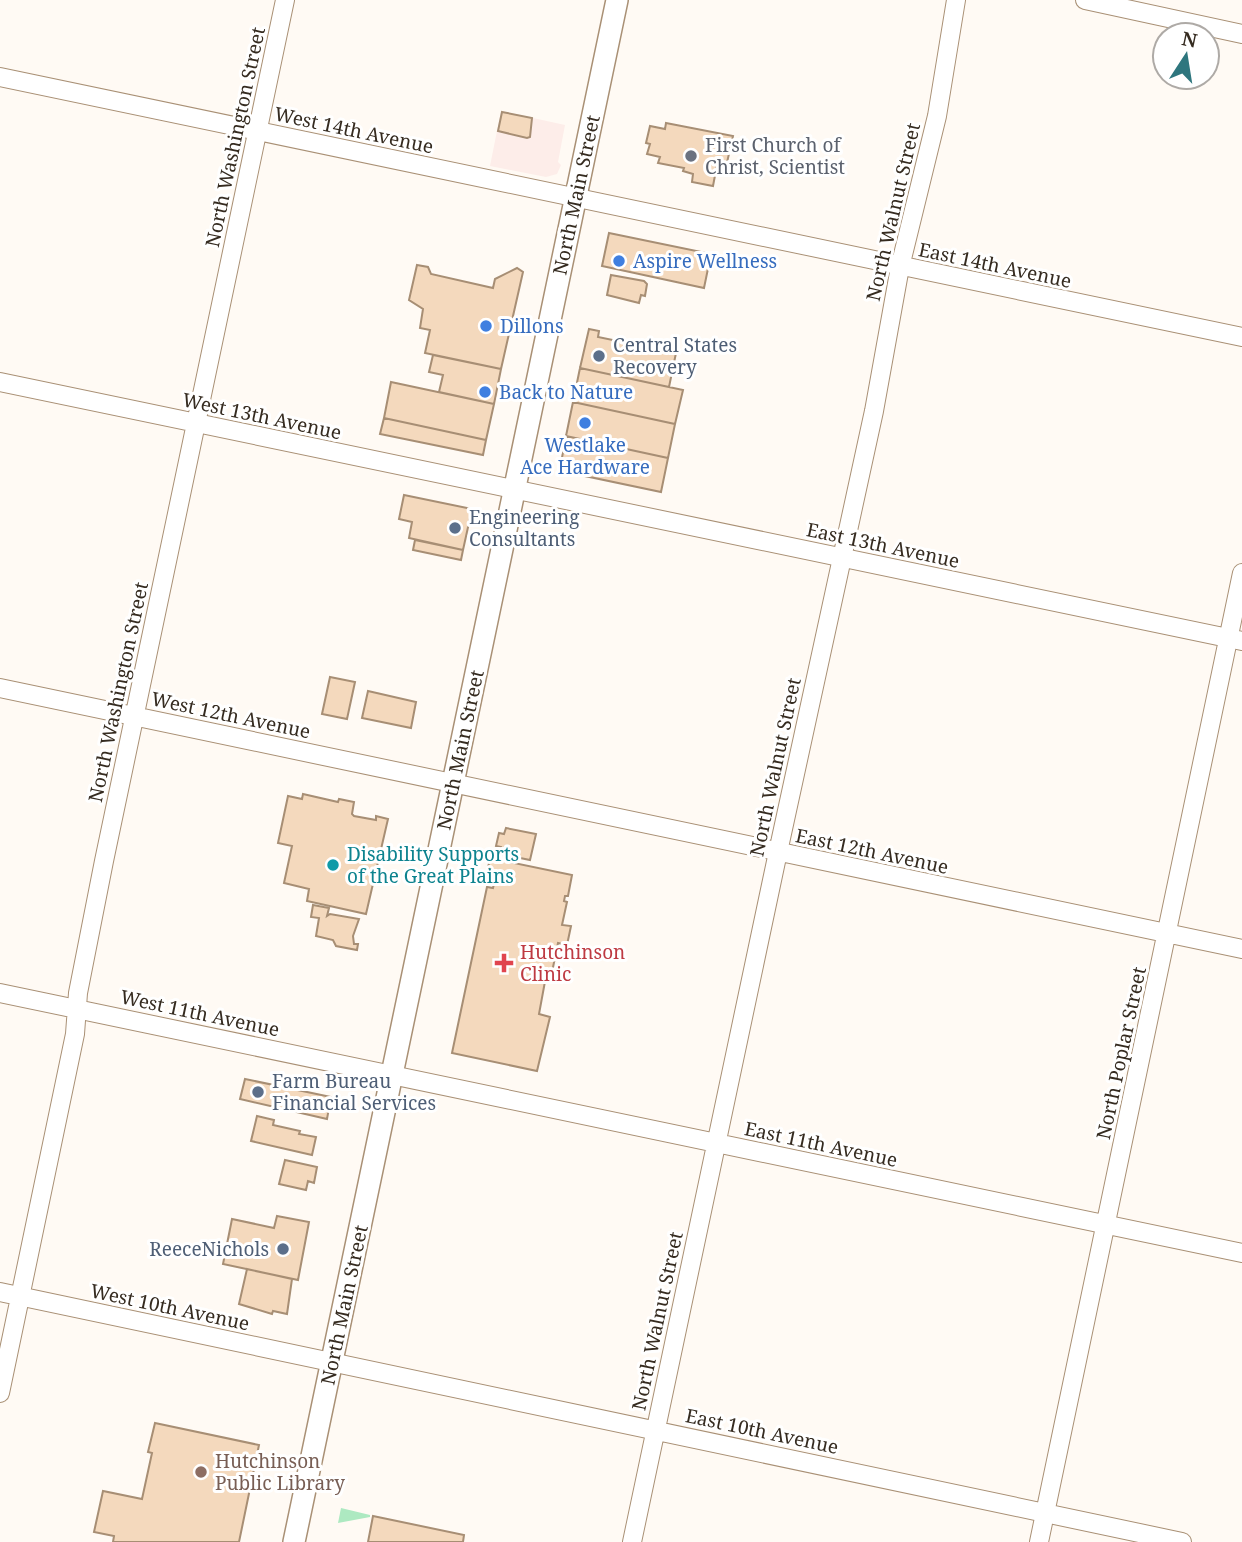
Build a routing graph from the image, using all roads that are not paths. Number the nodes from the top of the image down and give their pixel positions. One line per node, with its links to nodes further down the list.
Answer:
1 (285, 0): 7 (street, North Washington Street)
2 (617, 0): 8 (main road, North Main Street)
3 (956, 0): 9 (street, North Walnut Street)
4 (1085, 0): 5 (street)
5 (1242, 34)
6 (0, 77): 7 (street, West 14th Avenue)
7 (257, 132): 8 (street, West 14th Avenue); 12 (street, North Washington Street)
8 (576, 197): 9 (street, East 14th Avenue); 13 (main road, North Main Street)
9 (900, 267): 10 (street, East 14th Avenue); 14 (street, North Walnut Street)
10 (1242, 337)
11 (0, 382): 12 (street, West 13th Avenue)
12 (196, 423): 13 (street, West 13th Avenue); 18 (street, North Washington Street)
13 (515, 490): 14 (street, East 13th Avenue); 19 (main road, North Main Street)
14 (842, 558): 16 (street, East 13th Avenue); 20 (street, North Walnut Street)
15 (1242, 573): 16 (street, North Poplar Street)
16 (1236, 639): 21 (street, North Poplar Street)
17 (0, 688): 18 (street, West 12th Avenue)
18 (134, 716): 19 (street, West 12th Avenue); 24 (street, North Washington Street)
19 (453, 783): 20 (street, East 12th Avenue); 25 (main road, North Main Street)
20 (778, 852): 21 (street, East 12th Avenue); 26 (street, North Walnut Street)
21 (1167, 933): 22 (street, East 12th Avenue); 27 (street, North Poplar Street)
22 (1242, 949)
23 (0, 993): 24 (street, West 11th Avenue)
24 (78, 1009): 25 (street, West 11th Avenue); 30 (street, North Washington Street)
25 (392, 1075): 26 (street, East 11th Avenue); 31 (main road, North Main Street)
26 (717, 1143): 27 (street, East 11th Avenue); 33 (street, North Walnut Street)
27 (1106, 1224): 28 (street, East 11th Avenue); 34 (street, North Poplar Street)
28 (1242, 1253)
29 (0, 1292): 30 (street, West 10th Avenue)
30 (21, 1297): 31 (street, West 10th Avenue); 32 (street, North Washington Street)
31 (332, 1362): 33 (street, East 10th Avenue); 35 (main road, North Main Street)
32 (0, 1394)
33 (655, 1429): 34 (street, East 10th Avenue); 36 (street, North Walnut Street)
34 (1045, 1514): 37 (street, North Poplar Street); 38 (street, East 10th Avenue)
35 (294, 1542)
36 (632, 1542)
37 (1039, 1542)
38 (1182, 1542)

